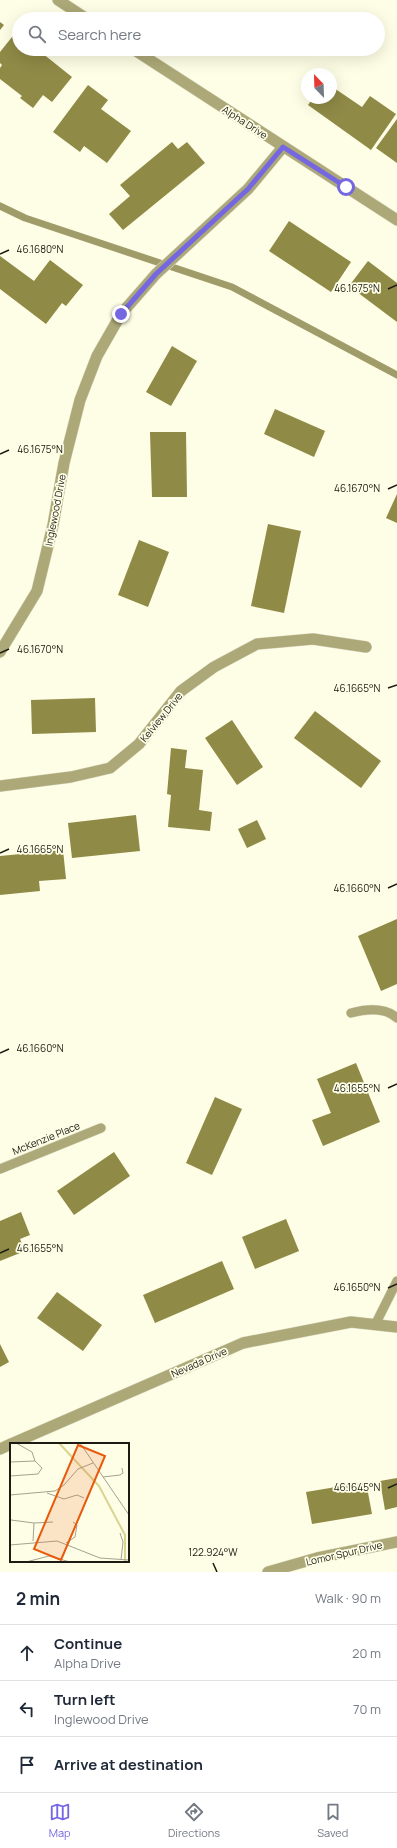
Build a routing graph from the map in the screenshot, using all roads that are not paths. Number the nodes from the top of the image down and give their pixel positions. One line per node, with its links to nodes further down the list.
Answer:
1 (58, 0): 2 (street)
2 (76, 12)
3 (144, 56): 4 (street, Alpha Drive)
4 (283, 147): 5 (street, Alpha Drive); 7 (street, Inglewood Drive)
5 (397, 220)
6 (366, 647): 8 (street, Kelview Drive)
7 (0, 652)
8 (0, 786)
9 (351, 1013): 10 (lane)
10 (397, 1018)
11 (101, 1128): 12 (lane, McKenzie Place)
12 (0, 1169)
13 (397, 1281): 14 (lane)
14 (375, 1325): 15 (street, Nevada Drive); 16 (street, Nevada Drive)
15 (397, 1327)
16 (13, 1443)
17 (10, 1444): 18 (street, Nevada Drive)
18 (0, 1449)
19 (397, 1542): 20 (street, Lomor Spur Drive)
20 (268, 1572)

